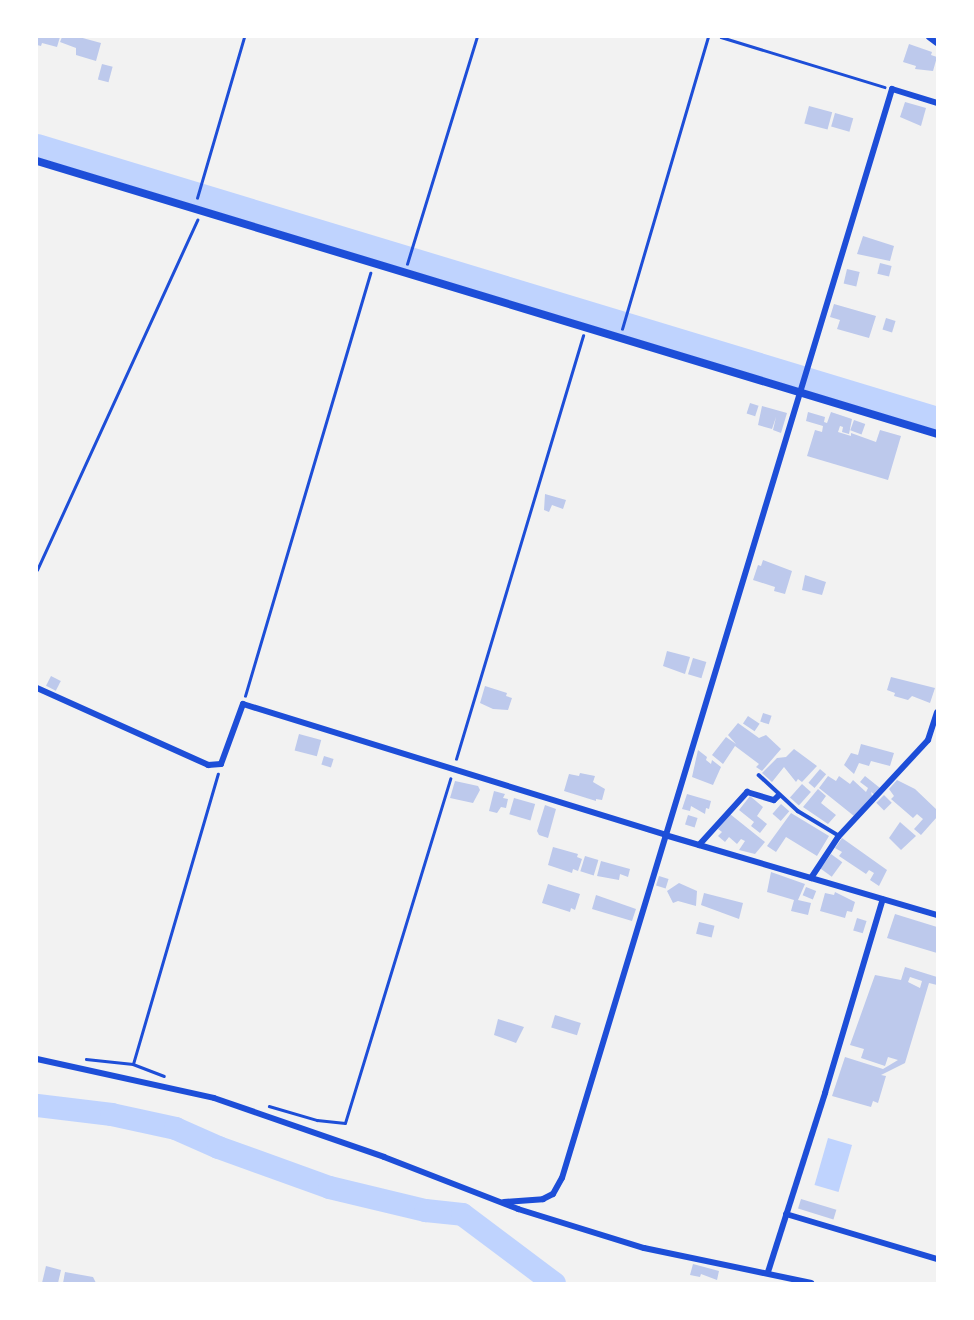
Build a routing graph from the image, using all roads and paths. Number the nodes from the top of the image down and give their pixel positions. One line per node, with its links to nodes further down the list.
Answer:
1 (244, 37): 10 (path)
2 (477, 37): 13 (path)
3 (708, 37): 14 (path)
4 (721, 37): 7 (path)
5 (929, 37): 6 (street)
6 (937, 43)
7 (892, 89): 8 (street); 15 (street)
8 (937, 103)
9 (37, 161): 11 (street)
10 (197, 198)
11 (201, 211): 12 (street); 17 (path)
12 (373, 263): 15 (street); 19 (path)
13 (407, 265)
14 (622, 327)
15 (801, 393): 16 (street); 24 (street)
16 (937, 434)
17 (37, 570)
18 (37, 688): 21 (street)
19 (243, 704): 21 (street); 24 (street)
20 (937, 712): 25 (street)
21 (221, 764): 32 (path)
22 (759, 775): 23 (lane)
23 (778, 796): 25 (lane); 26 (street)
24 (665, 835): 26 (street); 34 (street)
25 (839, 836): 27 (street)
26 (699, 845): 27 (street)
27 (811, 878): 28 (street)
28 (883, 898): 29 (street); 35 (street)
29 (937, 915)
30 (37, 1059): 31 (street)
31 (66, 1064): 32 (path); 33 (street)
32 (133, 1064): 33 (path)
33 (174, 1087): 34 (street)
34 (504, 1202): 37 (street)
35 (786, 1214): 36 (street); 37 (street)
36 (937, 1259)
37 (768, 1272): 38 (street)
38 (811, 1283)

